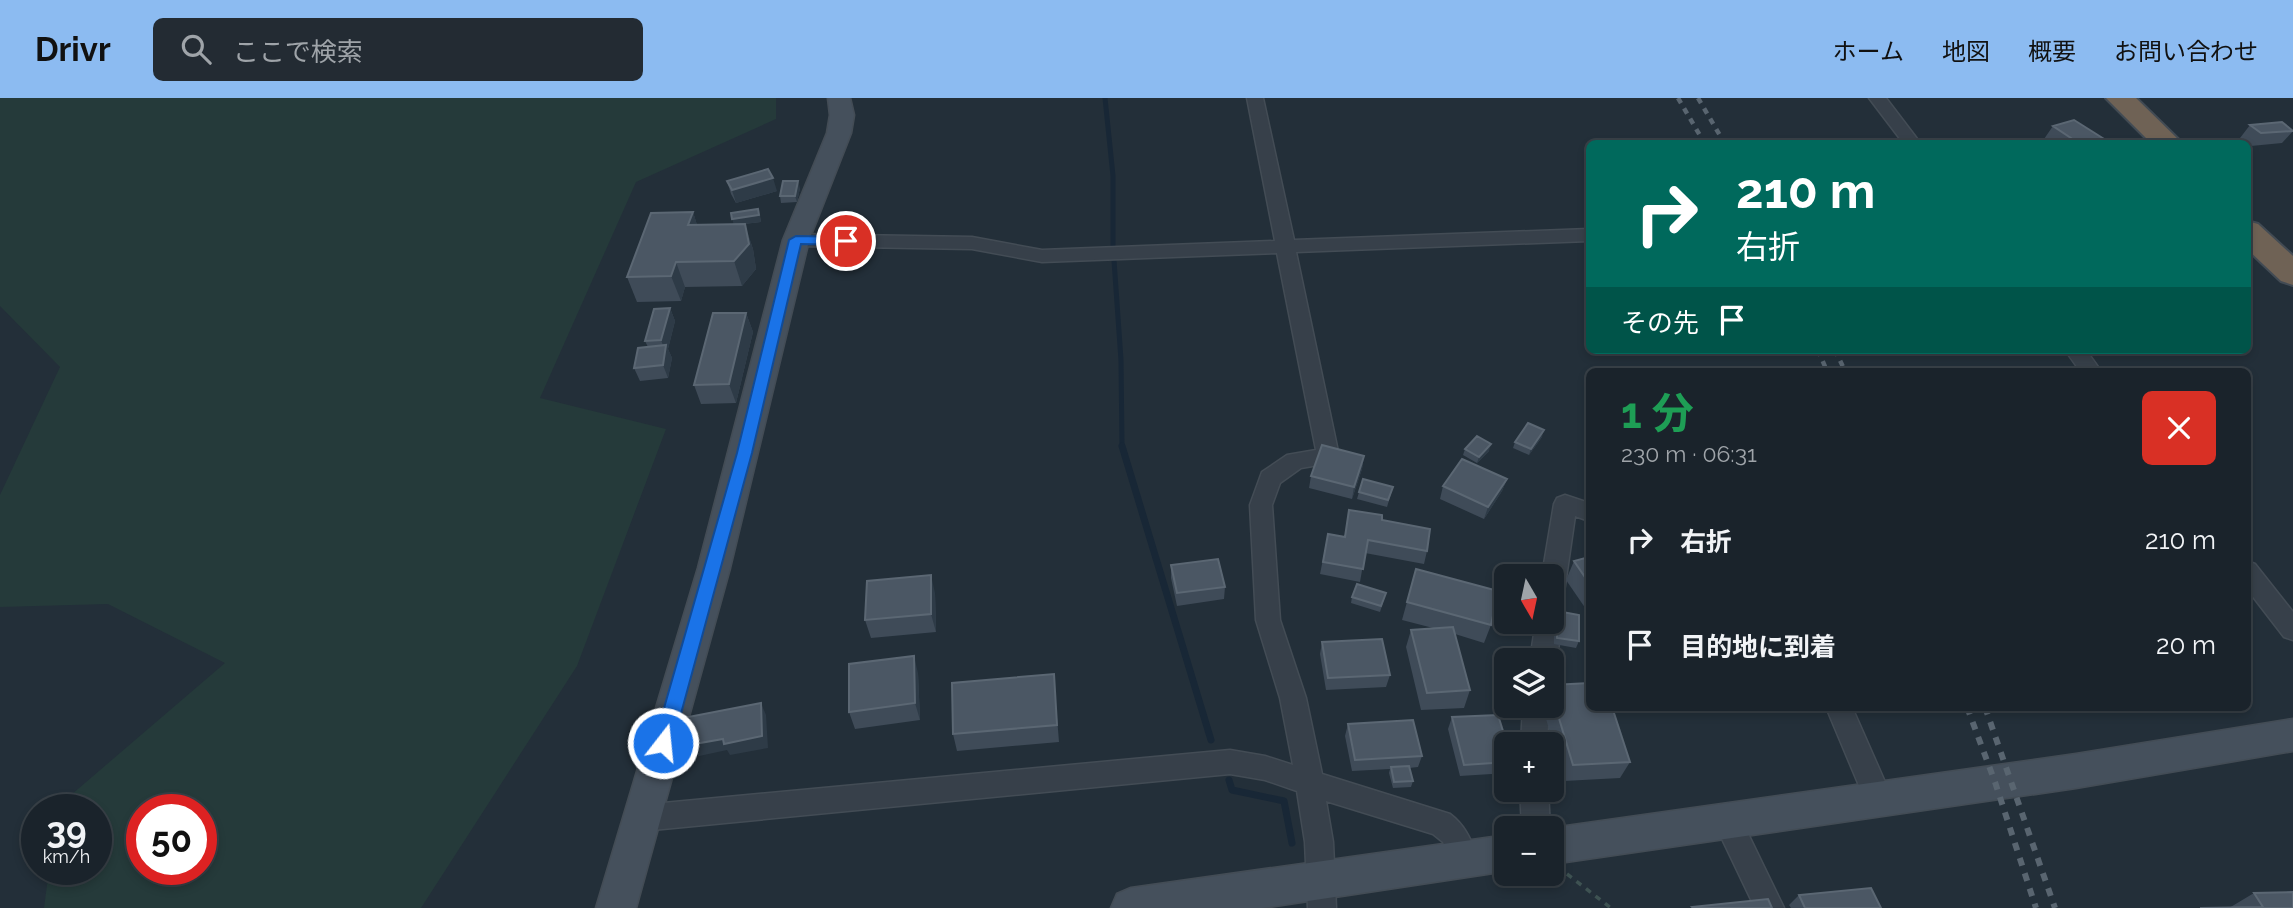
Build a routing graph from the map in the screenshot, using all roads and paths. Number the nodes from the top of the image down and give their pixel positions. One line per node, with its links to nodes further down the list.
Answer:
1 (839, 98): 12 (main road)
2 (1255, 98): 13 (street)
3 (1877, 98): 6 (street)
4 (2107, 98): 7 (highway)
5 (2120, 98): 8 (highway)
6 (1910, 140)
7 (2151, 140)
8 (2165, 140)
9 (2251, 219): 14 (highway)
10 (2251, 234): 15 (highway)
11 (1586, 235): 13 (street)
12 (796, 240): 13 (street); 26 (main road)
13 (1287, 247): 24 (street)
14 (2293, 257)
15 (2293, 274)
16 (2078, 354): 17 (street)
17 (2089, 368)
18 (1586, 511): 19 (street)
19 (1556, 564)
20 (2251, 576): 21 (street)
21 (2293, 630)
22 (1841, 711): 25 (street)
23 (2293, 735): 25 (main road)
24 (1309, 781): 26 (street); 30 (street); 32 (street)
25 (1878, 798): 27 (main road)
26 (642, 818): 33 (main road)
27 (1727, 820): 28 (main road); 36 (street)
28 (1564, 838)
29 (1494, 855): 30 (main road)
30 (1465, 859): 32 (main road)
31 (1564, 869): 35 (path)
32 (1321, 894): 34 (main road)
33 (615, 908)
34 (1131, 908)
35 (1611, 908)
36 (1770, 908)

